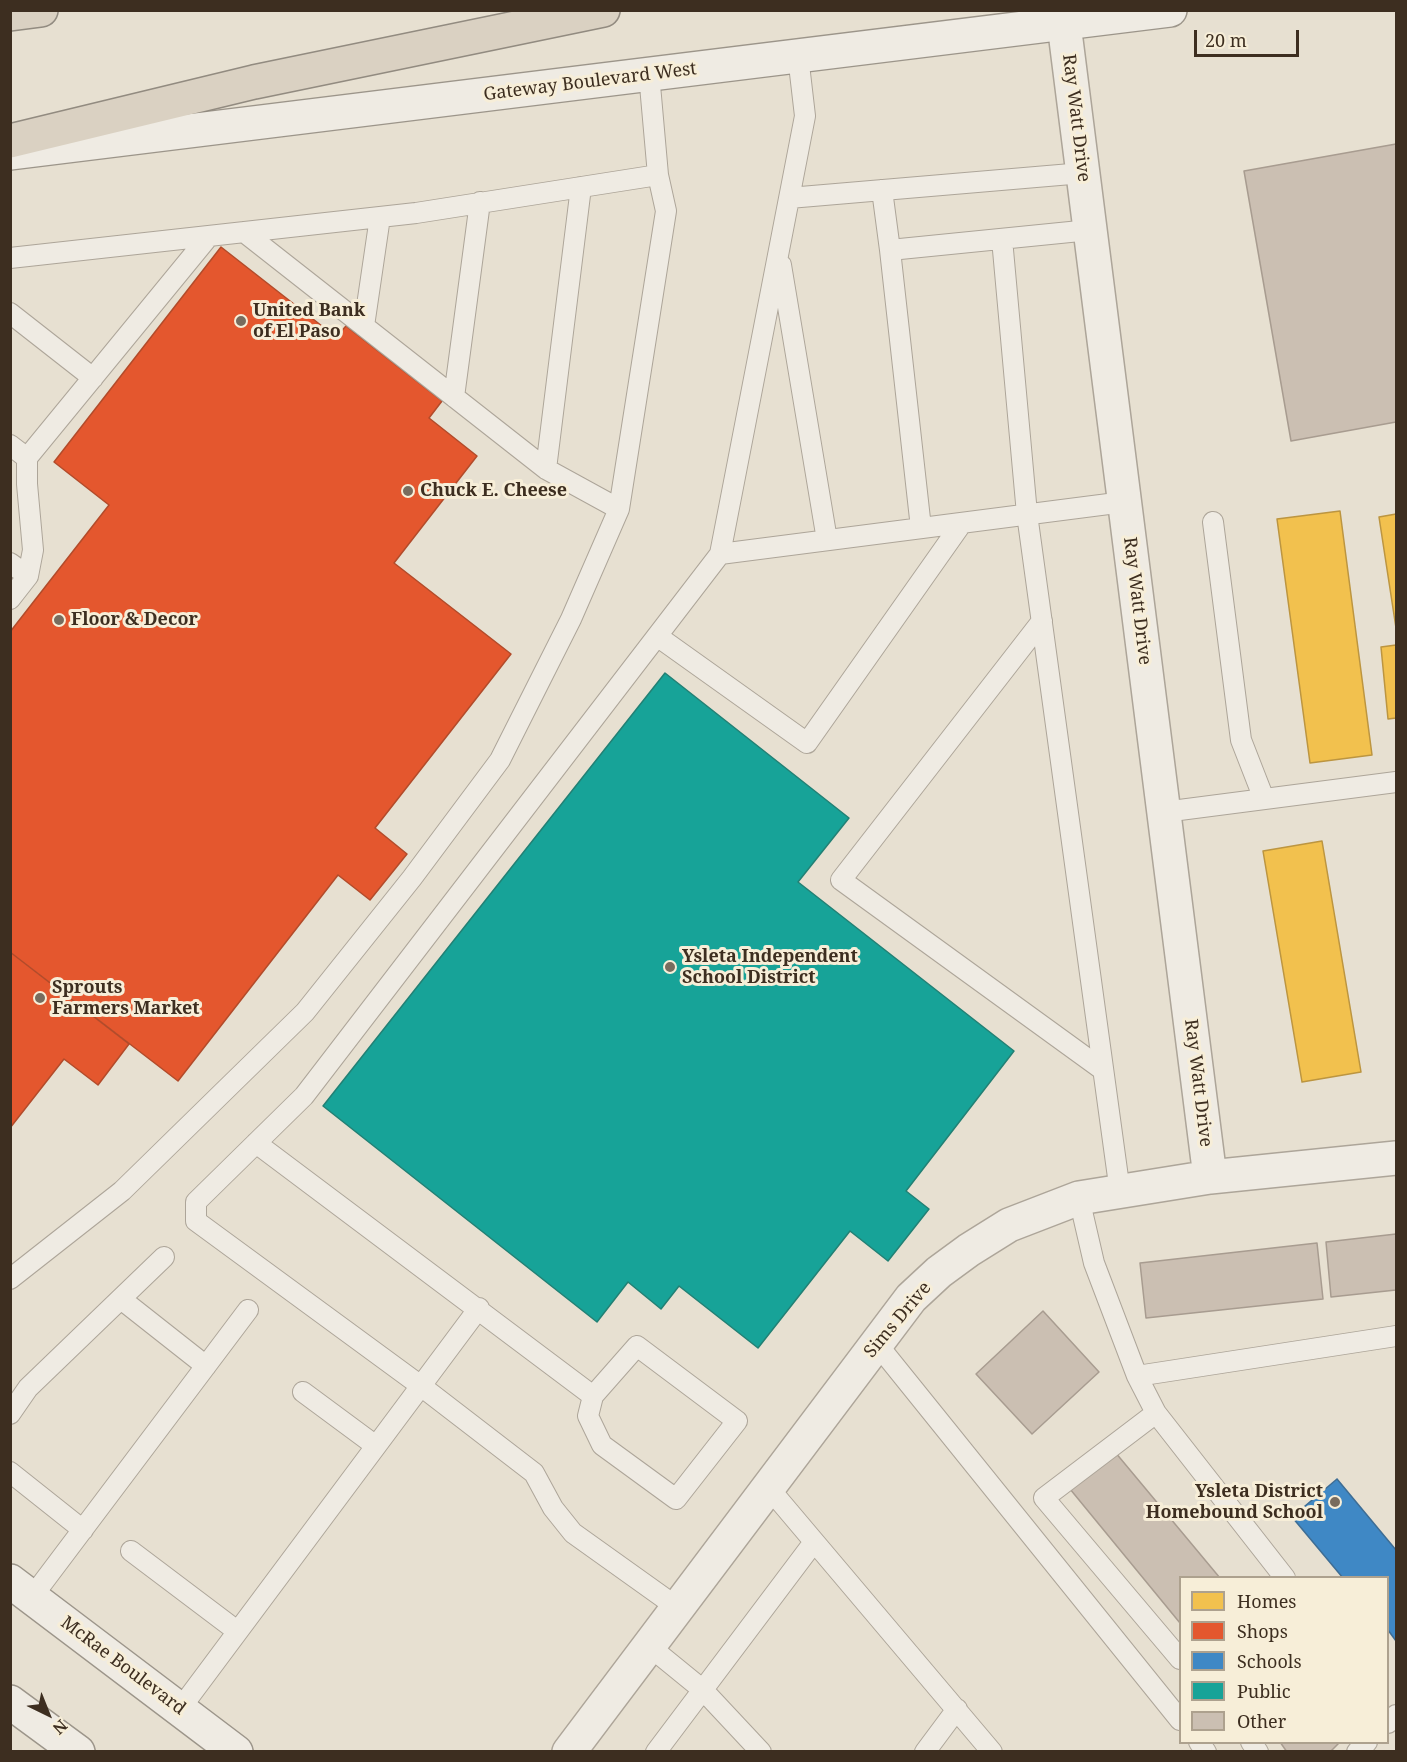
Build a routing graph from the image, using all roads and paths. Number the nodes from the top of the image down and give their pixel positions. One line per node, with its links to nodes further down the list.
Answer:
1 (41, 10): 4 (highway)
2 (603, 10): 8 (highway)
3 (1170, 10): 5 (street, Gateway Boulevard West)
4 (10, 14)
5 (1064, 24): 6 (street, Gateway Boulevard West); 10 (street, Ray Watt Drive)
6 (798, 56): 7 (street, Gateway Boulevard West); 14 (lane)
7 (649, 74): 9 (street, Gateway Boulevard West); 11 (lane)
8 (10, 141)
9 (10, 153)
10 (1083, 173): 13 (lane); 17 (street, Ray Watt Drive)
11 (658, 175): 12 (lane); 32 (lane)
12 (581, 187): 15 (lane); 30 (lane)
13 (882, 190): 14 (lane); 21 (lane)
14 (789, 198): 22 (lane)
15 (480, 202): 16 (lane); 27 (lane)
16 (380, 217): 18 (lane); 25 (lane)
17 (1090, 230): 20 (lane); 31 (street, Ray Watt Drive)
18 (244, 232): 19 (lane); 25 (lane)
19 (208, 236): 23 (lane); 26 (lane)
20 (1002, 239): 21 (lane); 33 (lane)
21 (890, 250): 36 (lane)
22 (779, 251): 37 (lane); 38 (lane)
23 (10, 258)
24 (10, 313): 26 (lane)
25 (364, 326): 27 (lane)
26 (93, 378): 29 (lane)
27 (454, 397): 30 (lane)
28 (10, 445): 29 (lane)
29 (27, 458): 40 (lane)
30 (546, 469): 32 (lane)
31 (1124, 502): 33 (lane); 46 (street, Ray Watt Drive)
32 (619, 509): 54 (lane)
33 (1027, 514): 35 (lane); 42 (lane)
34 (1213, 522): 45 (lane)
35 (962, 523): 36 (lane); 43 (lane)
36 (921, 528): 37 (lane)
37 (827, 540): 38 (lane)
38 (720, 554): 43 (lane)
39 (10, 563): 40 (lane)
40 (28, 576): 41 (lane)
41 (10, 599)
42 (1042, 621): 47 (lane); 47 (lane)
43 (657, 636): 48 (lane)
44 (1396, 782): 45 (lane)
45 (1264, 799): 46 (lane)
46 (1164, 812): 50 (street, Ray Watt Drive)
47 (1103, 1070): 51 (lane)
48 (256, 1143): 56 (lane); 62 (lane)
49 (1396, 1158): 50 (street, Sims Drive)
50 (1210, 1177): 51 (street, Sims Drive)
51 (1120, 1192): 52 (street, Sims Drive)
52 (1079, 1198): 59 (street, Sims Drive); 61 (lane)
53 (164, 1257): 55 (lane)
54 (10, 1279)
55 (121, 1299): 60 (lane); 66 (lane)
56 (479, 1308): 62 (lane); 64 (lane)
57 (248, 1310): 60 (lane)
58 (1396, 1336): 61 (lane)
59 (877, 1344): 69 (street, Sims Drive); 83 (lane)
60 (206, 1366): 70 (lane)
61 (1137, 1376): 65 (lane)
62 (422, 1386): 67 (lane); 75 (lane)
63 (303, 1392): 67 (lane)
64 (593, 1396): 64 (lane)
65 (1156, 1413): 73 (lane); 78 (lane)
66 (10, 1414)
67 (376, 1446): 76 (lane)
68 (10, 1472): 70 (lane)
69 (768, 1487): 71 (lane); 75 (street, Sims Drive)
70 (82, 1530): 74 (lane)
71 (814, 1542): 79 (lane); 82 (lane)
72 (131, 1551): 76 (lane)
73 (1283, 1576)
74 (21, 1589): 81 (street, McRae Boulevard)
75 (678, 1608): 77 (street, Sims Drive)
76 (237, 1631): 81 (lane)
77 (649, 1646): 79 (lane); 86 (street, Sims Drive)
78 (1179, 1658)
79 (703, 1690): 87 (lane); 88 (lane)
80 (10, 1702): 84 (street)
81 (180, 1709): 85 (street, McRae Boulevard)
82 (957, 1709): 89 (lane); 90 (lane)
83 (1179, 1719)
84 (78, 1752)
85 (236, 1752)
86 (569, 1752)
87 (656, 1752)
88 (761, 1752)
89 (925, 1752)
90 (992, 1752)

